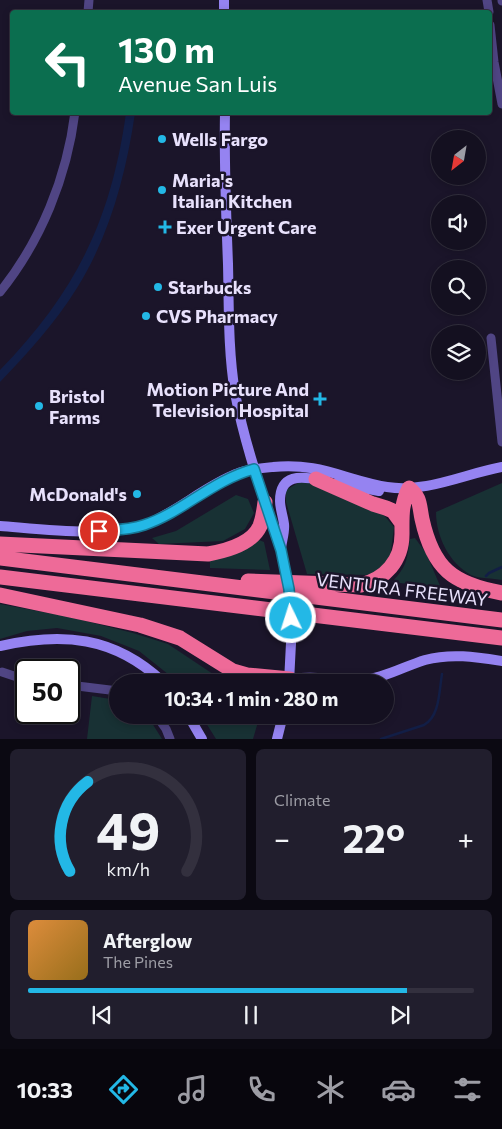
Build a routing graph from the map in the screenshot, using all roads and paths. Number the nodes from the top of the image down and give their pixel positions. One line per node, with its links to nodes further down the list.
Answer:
1 (492, 44): 2 (street)
2 (502, 104)
3 (74, 115): 5 (street)
4 (225, 115): 9 (main road)
5 (0, 292)
6 (491, 338): 7 (street)
7 (502, 442)
8 (502, 467): 11 (main road)
9 (254, 469): 11 (main road); 12 (main road); 14 (main road)
10 (316, 479): 11 (main road); 13 (highway); 16 (main road)
11 (410, 488): 13 (highway); 20 (highway)
12 (265, 502): 15 (highway); 16 (main road)
13 (401, 522): 19 (highway)
14 (0, 526)
15 (0, 544)
16 (281, 550): 29 (main road, bridge)
17 (0, 558): 19 (highway, VENTURA FREEWAY)
18 (0, 577): 23 (highway, VENTURA FREEWAY)
19 (174, 580): 22 (highway, VENTURA FREEWAY)
20 (502, 593)
21 (0, 595): 28 (highway)
22 (502, 620)
23 (502, 638)
24 (0, 646): 27 (main road)
25 (502, 660): 30 (main road)
26 (2, 672): 31 (street)
27 (154, 674)
28 (241, 674)
29 (289, 674)
30 (387, 674)
31 (15, 676)
32 (80, 686): 33 (street)
33 (109, 690)
34 (162, 724): 37 (street)
35 (193, 724): 38 (main road)
36 (281, 724): 39 (main road)
37 (170, 739)
38 (202, 739)
39 (277, 739)

